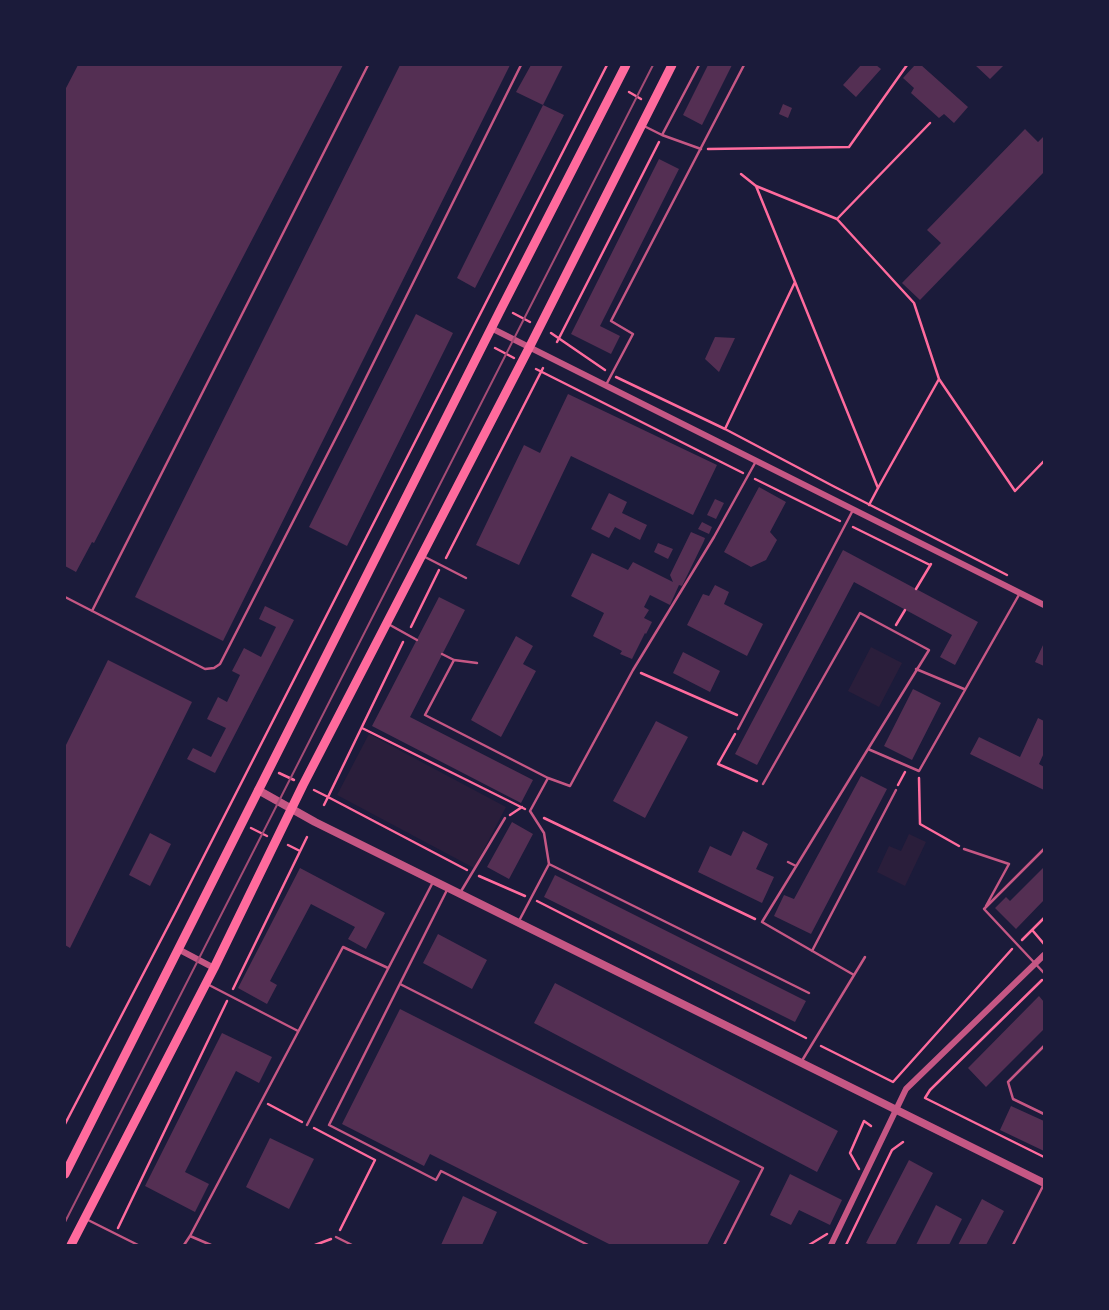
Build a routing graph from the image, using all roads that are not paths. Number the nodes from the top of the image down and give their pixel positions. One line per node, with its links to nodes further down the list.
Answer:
1 (368, 65): 22 (lane)
2 (521, 65): 22 (lane)
3 (626, 65): 10 (main road)
4 (672, 65): 7 (main road)
5 (699, 65): 8 (lane)
6 (744, 65): 9 (lane)
7 (642, 125): 8 (lane); 11 (main road)
8 (662, 135): 9 (lane)
9 (701, 149): 12 (lane)
10 (491, 328): 11 (street); 34 (main road)
11 (529, 348): 12 (street); 17 (main road)
12 (605, 386): 13 (street)
13 (755, 461): 14 (street); 16 (lane)
14 (853, 510): 19 (street); 30 (lane)
15 (710, 535): 16 (lane)
16 (714, 537): 32 (lane)
17 (422, 555): 18 (lane); 23 (main road)
18 (466, 578)
19 (1020, 593): 21 (street); 29 (lane)
20 (65, 597): 22 (lane)
21 (1044, 605)
22 (92, 611)
23 (387, 623): 24 (lane); 36 (main road)
24 (417, 640)
25 (442, 654): 26 (lane)
26 (454, 660): 27 (lane); 32 (lane)
27 (477, 663)
28 (916, 669): 29 (lane); 31 (lane); 33 (lane)
29 (965, 690): 31 (lane)
30 (738, 729)
31 (868, 748): 42 (lane)
32 (548, 778): 41 (lane)
33 (763, 784)
34 (258, 790): 36 (street); 48 (main road)
35 (896, 790): 49 (lane)
36 (292, 808): 43 (street); 53 (main road)
37 (505, 818): 45 (lane)
38 (964, 849): 46 (lane)
39 (1044, 849): 46 (lane)
40 (788, 862): 42 (lane)
41 (549, 864): 47 (lane); 59 (lane)
42 (796, 866): 49 (lane)
43 (433, 880): 44 (street); 54 (lane)
44 (449, 887): 45 (street); 58 (lane)
45 (460, 893): 47 (street)
46 (984, 909): 52 (lane)
47 (518, 922): 62 (street)
48 (178, 949): 53 (street); 66 (main road)
49 (812, 951): 55 (lane)
50 (1044, 955): 52 (street)
51 (865, 957): 55 (lane)
52 (1035, 964): 56 (lane); 63 (street)
53 (214, 968): 57 (main road)
54 (388, 968): 60 (lane); 65 (lane)
55 (854, 975): 62 (lane)
56 (1044, 975)
57 (206, 983): 60 (lane); 68 (main road)
58 (400, 984): 76 (lane); 77 (lane)
59 (809, 993)
60 (298, 1031): 69 (lane)
61 (1044, 1046): 64 (lane)
62 (801, 1062): 63 (street)
63 (896, 1110): 67 (street); 78 (street)
64 (1044, 1114)
65 (307, 1125)
66 (65, 1174)
67 (1044, 1184): 79 (lane)
68 (85, 1218): 71 (main road); 72 (lane)
69 (190, 1236): 73 (lane); 74 (lane)
70 (337, 1237): 75 (lane)
71 (71, 1245)
72 (138, 1245)
73 (184, 1245)
74 (211, 1245)
75 (352, 1245)
76 (588, 1245)
77 (724, 1245)
78 (831, 1245)
79 (1013, 1245)

